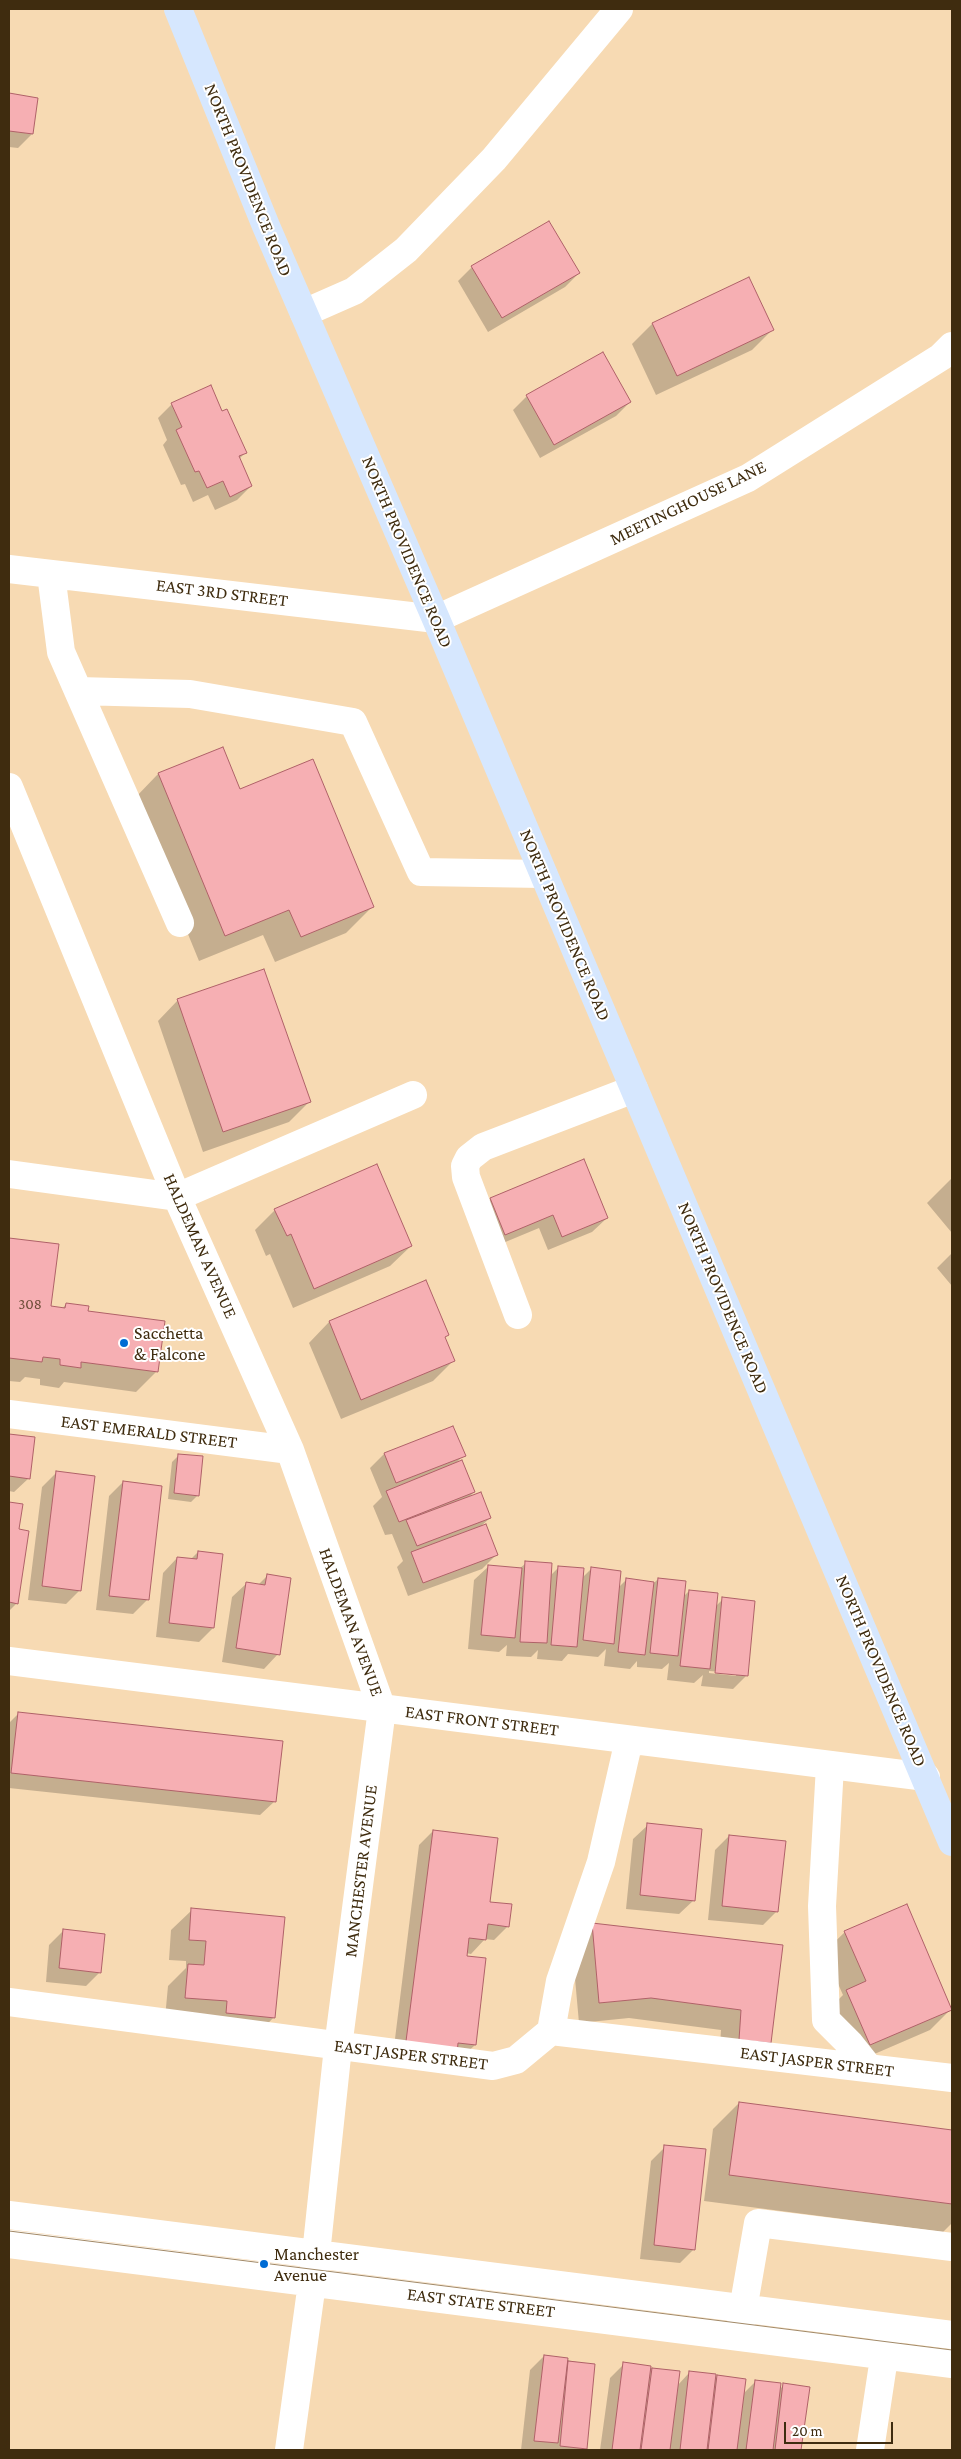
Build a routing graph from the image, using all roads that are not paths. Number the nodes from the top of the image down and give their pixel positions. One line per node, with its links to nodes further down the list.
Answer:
1 (178, 9): 3 (main road, NORTH PROVIDENCE ROAD)
2 (619, 9): 3 (street)
3 (304, 313): 7 (main road, NORTH PROVIDENCE ROAD)
4 (952, 346): 7 (street, MEETINGHOUSE LANE)
5 (9, 569): 6 (street, EAST 3RD STREET)
6 (51, 574): 7 (street, EAST 3RD STREET); 8 (street)
7 (436, 619): 10 (main road, NORTH PROVIDENCE ROAD)
8 (78, 691): 10 (street); 11 (street)
9 (9, 787): 15 (street, HALDEMAN AVENUE)
10 (544, 874): 12 (main road, NORTH PROVIDENCE ROAD)
11 (180, 924)
12 (634, 1089): 16 (street); 23 (main road, NORTH PROVIDENCE ROAD)
13 (413, 1095): 15 (street)
14 (9, 1174): 15 (street)
15 (177, 1197): 18 (street, HALDEMAN AVENUE)
16 (518, 1315)
17 (9, 1414): 18 (street, EAST EMERALD STREET)
18 (290, 1450): 20 (street, HALDEMAN AVENUE)
19 (9, 1661): 20 (street, EAST FRONT STREET)
20 (382, 1709): 21 (street, EAST FRONT STREET); 27 (street, MANCHESTER AVENUE)
21 (629, 1740): 22 (street, EAST FRONT STREET); 26 (street)
22 (830, 1766): 23 (street, EAST FRONT STREET); 28 (street)
23 (926, 1777): 24 (main road, NORTH PROVIDENCE ROAD)
24 (952, 1842)
25 (9, 2002): 27 (street, EAST JASPER STREET)
26 (551, 2030): 27 (street, EAST JASPER STREET); 28 (street, EAST JASPER STREET)
27 (338, 2046): 33 (street, MANCHESTER AVENUE)
28 (869, 2068): 29 (street, EAST JASPER STREET)
29 (952, 2078)
30 (9, 2215): 33 (street, EAST STATE STREET)
31 (9, 2244): 33 (street, EAST STATE STREET)
32 (952, 2246): 34 (street)
33 (314, 2268): 34 (street, EAST STATE STREET); 37 (street, EAST STATE STREET); 40 (street, MANCHESTER AVENUE)
34 (742, 2308): 35 (street, EAST STATE STREET); 37 (street)
35 (888, 2327): 36 (street, EAST STATE STREET); 38 (street)
36 (952, 2335)
37 (738, 2336): 38 (street, EAST STATE STREET)
38 (884, 2355): 39 (street, EAST STATE STREET); 41 (street)
39 (952, 2364)
40 (289, 2450)
41 (870, 2450)

